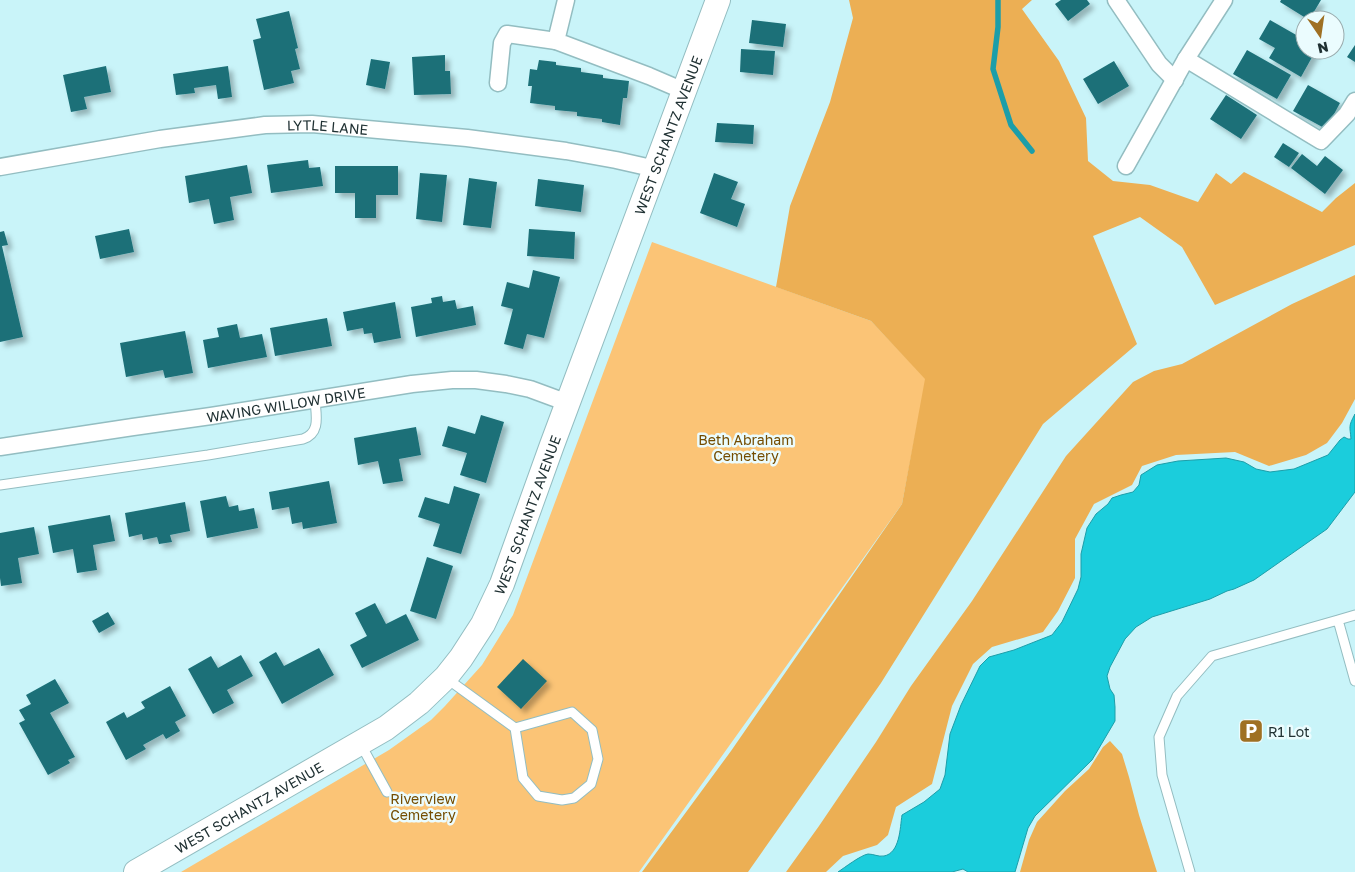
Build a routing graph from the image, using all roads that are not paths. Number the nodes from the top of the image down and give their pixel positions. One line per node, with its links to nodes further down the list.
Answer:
1 (566, 0): 5 (street)
2 (718, 0): 9 (main road, WEST SCHANTZ AVENUE)
3 (1116, 0): 7 (street)
4 (1224, 0): 6 (street)
5 (556, 42): 8 (street); 9 (street)
6 (1186, 60): 7 (street); 10 (street)
7 (1175, 80): 11 (street)
8 (498, 84)
9 (684, 91): 13 (main road, WEST SCHANTZ AVENUE)
10 (1355, 101)
11 (1126, 166)
12 (0, 167): 13 (street, LYTLE LANE)
13 (656, 169): 15 (main road, WEST SCHANTZ AVENUE)
14 (315, 400): 15 (street, WAVING WILLOW DRIVE); 16 (street, WAVING WILLOW DRIVE); 17 (lane)
15 (568, 403): 20 (main road, WEST SCHANTZ AVENUE)
16 (0, 447)
17 (0, 485)
18 (1355, 615): 19 (lane)
19 (1338, 620): 21 (lane); 26 (lane)
20 (446, 677): 22 (lane); 23 (main road, WEST SCHANTZ AVENUE)
21 (1355, 681)
22 (515, 728): 22 (lane)
23 (360, 743): 24 (lane); 25 (main road, WEST SCHANTZ AVENUE)
24 (387, 792)
25 (136, 872)
26 (1190, 872)

